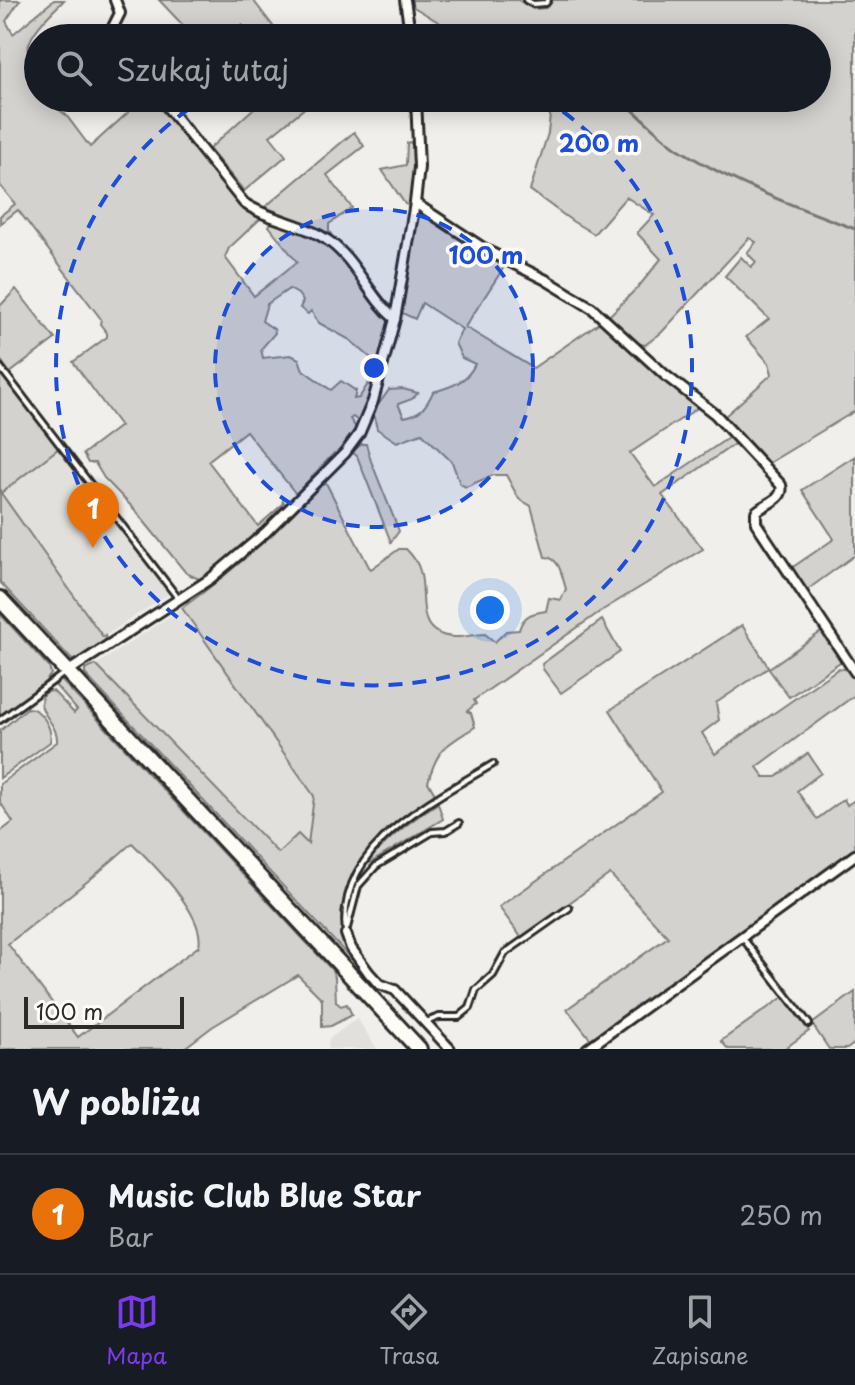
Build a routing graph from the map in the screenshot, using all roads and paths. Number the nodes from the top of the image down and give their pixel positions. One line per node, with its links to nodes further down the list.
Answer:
1 (115, 0): 5 (street)
2 (405, 0): 6 (street)
3 (526, 0): 4 (lane)
4 (548, 0)
5 (114, 24)
6 (409, 24)
7 (171, 112): 10 (street)
8 (417, 112): 9 (street)
9 (415, 203): 10 (street); 15 (street)
10 (395, 319): 13 (street)
11 (0, 367): 13 (lane)
12 (0, 599): 14 (main road)
13 (179, 600): 14 (street)
14 (67, 672): 16 (lane); 25 (main road)
15 (855, 672)
16 (0, 720)
17 (493, 764): 21 (lane)
18 (459, 823): 21 (lane)
19 (855, 855): 22 (street)
20 (569, 908): 23 (lane)
21 (346, 934): 23 (street)
22 (742, 937): 24 (lane); 27 (street)
23 (426, 1022): 26 (street)
24 (809, 1024)
25 (419, 1049)
26 (450, 1049)
27 (587, 1049)

